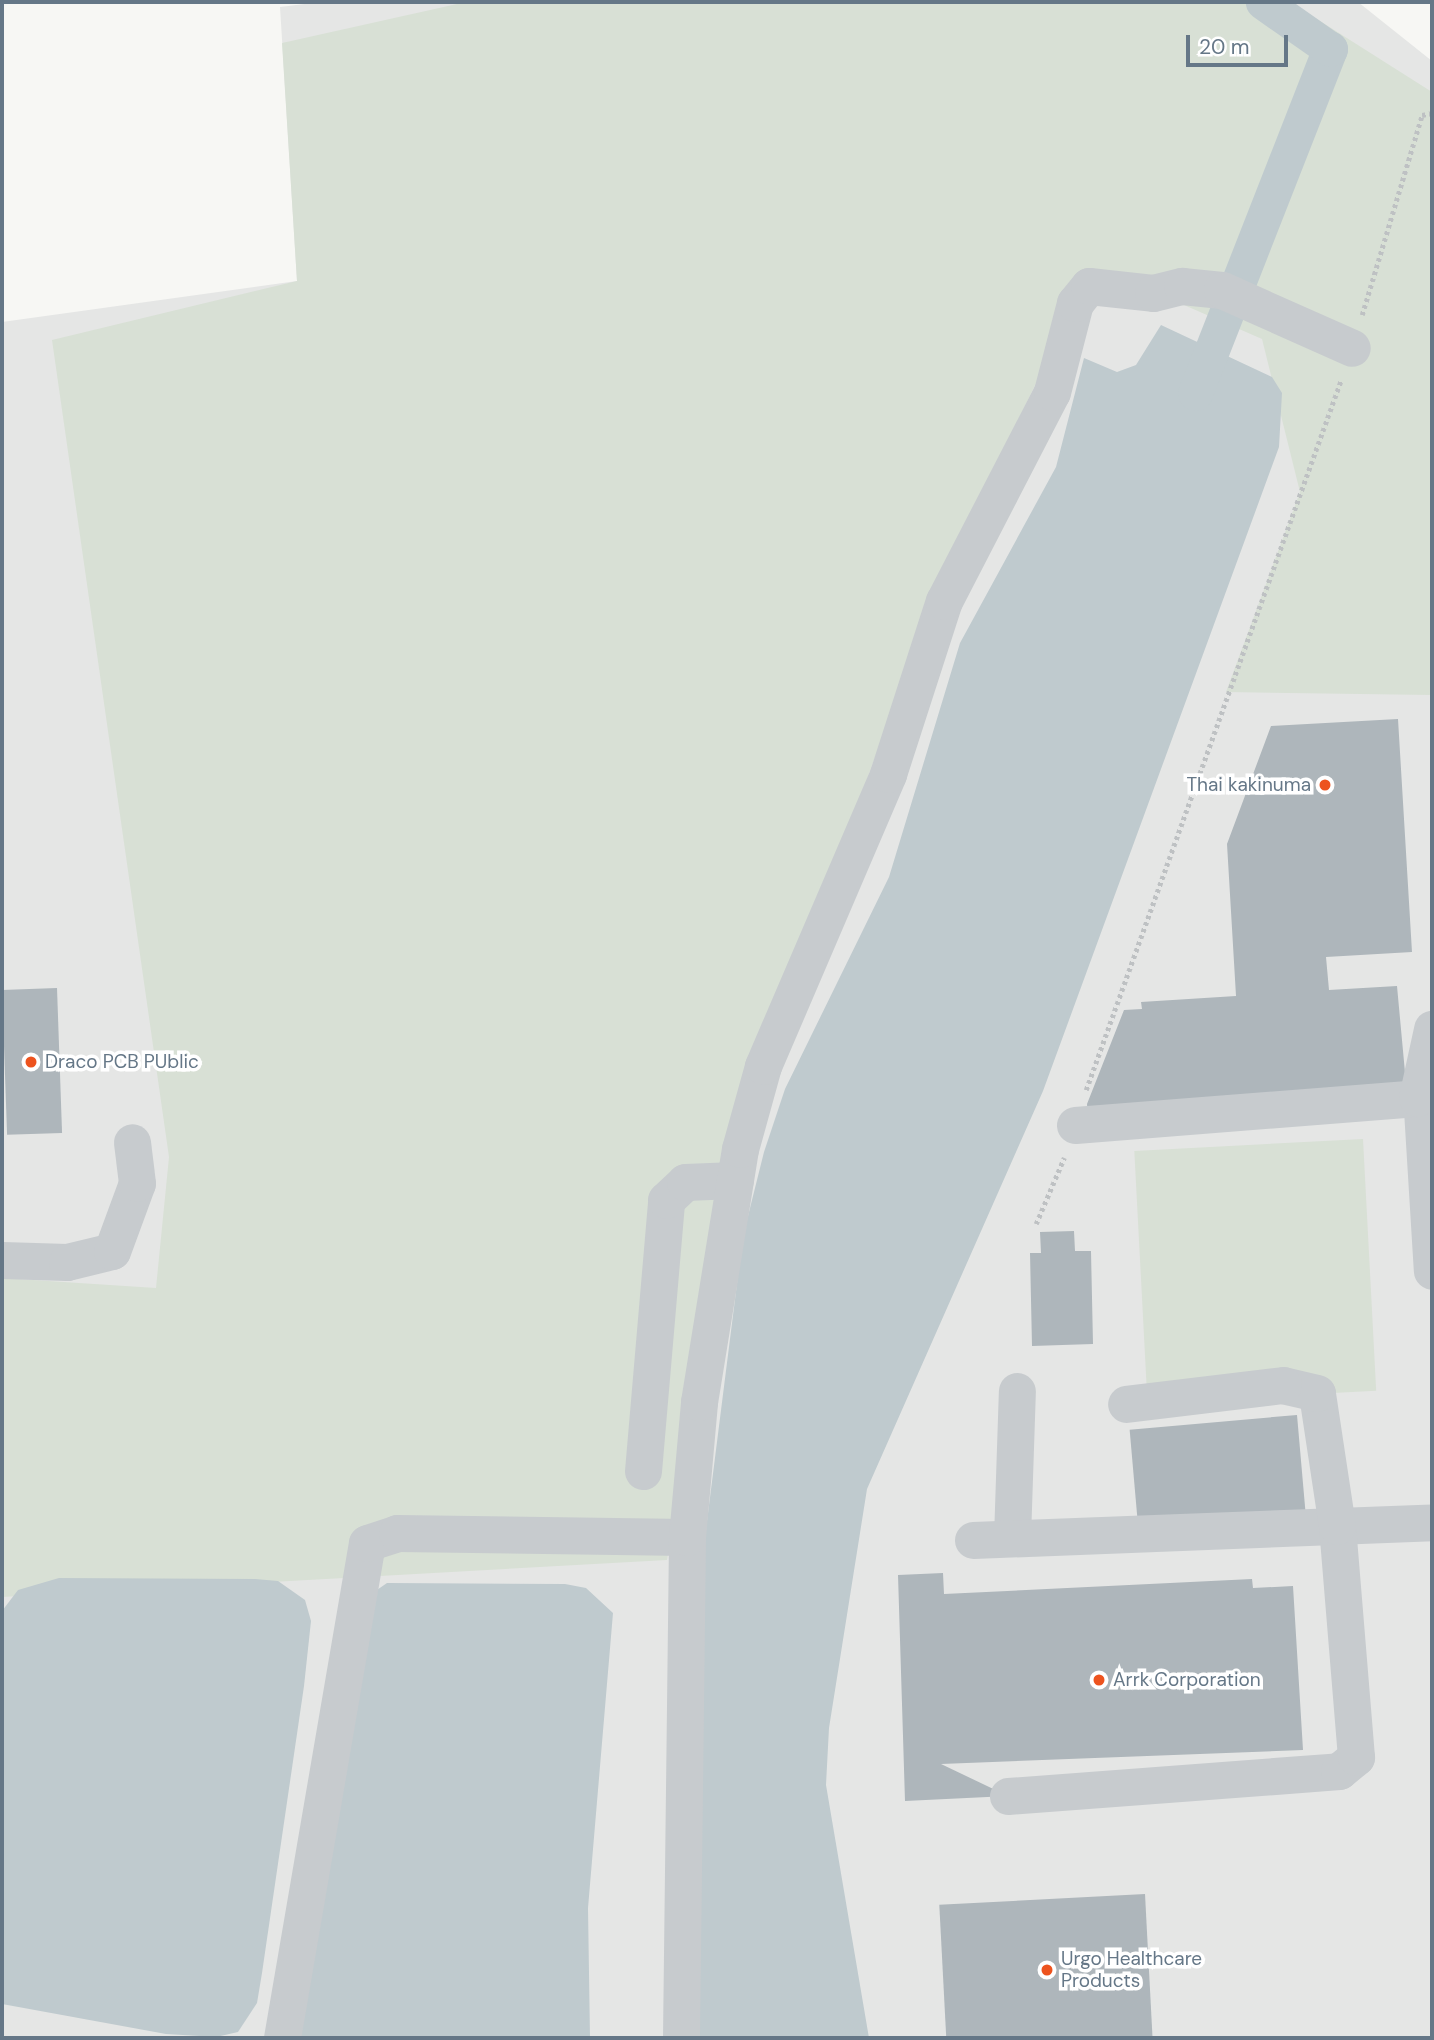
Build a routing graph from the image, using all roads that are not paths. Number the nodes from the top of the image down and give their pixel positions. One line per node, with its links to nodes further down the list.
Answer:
1 (1352, 348): 6 (lane)
2 (1432, 1029): 3 (lane)
3 (1421, 1093): 4 (lane); 7 (lane)
4 (1075, 1125)
5 (132, 1142): 8 (lane)
6 (735, 1180): 12 (lane); 15 (lane)
7 (1430, 1185): 9 (lane)
8 (2, 1260)
9 (1432, 1271)
10 (1017, 1391): 16 (lane)
11 (1126, 1405): 14 (lane)
12 (643, 1471)
13 (1432, 1521): 14 (lane)
14 (1337, 1526): 16 (lane); 18 (lane)
15 (687, 1537): 19 (lane); 20 (lane)
16 (1012, 1538): 17 (lane)
17 (974, 1540)
18 (1008, 1796)
19 (282, 2038)
20 (681, 2038)

